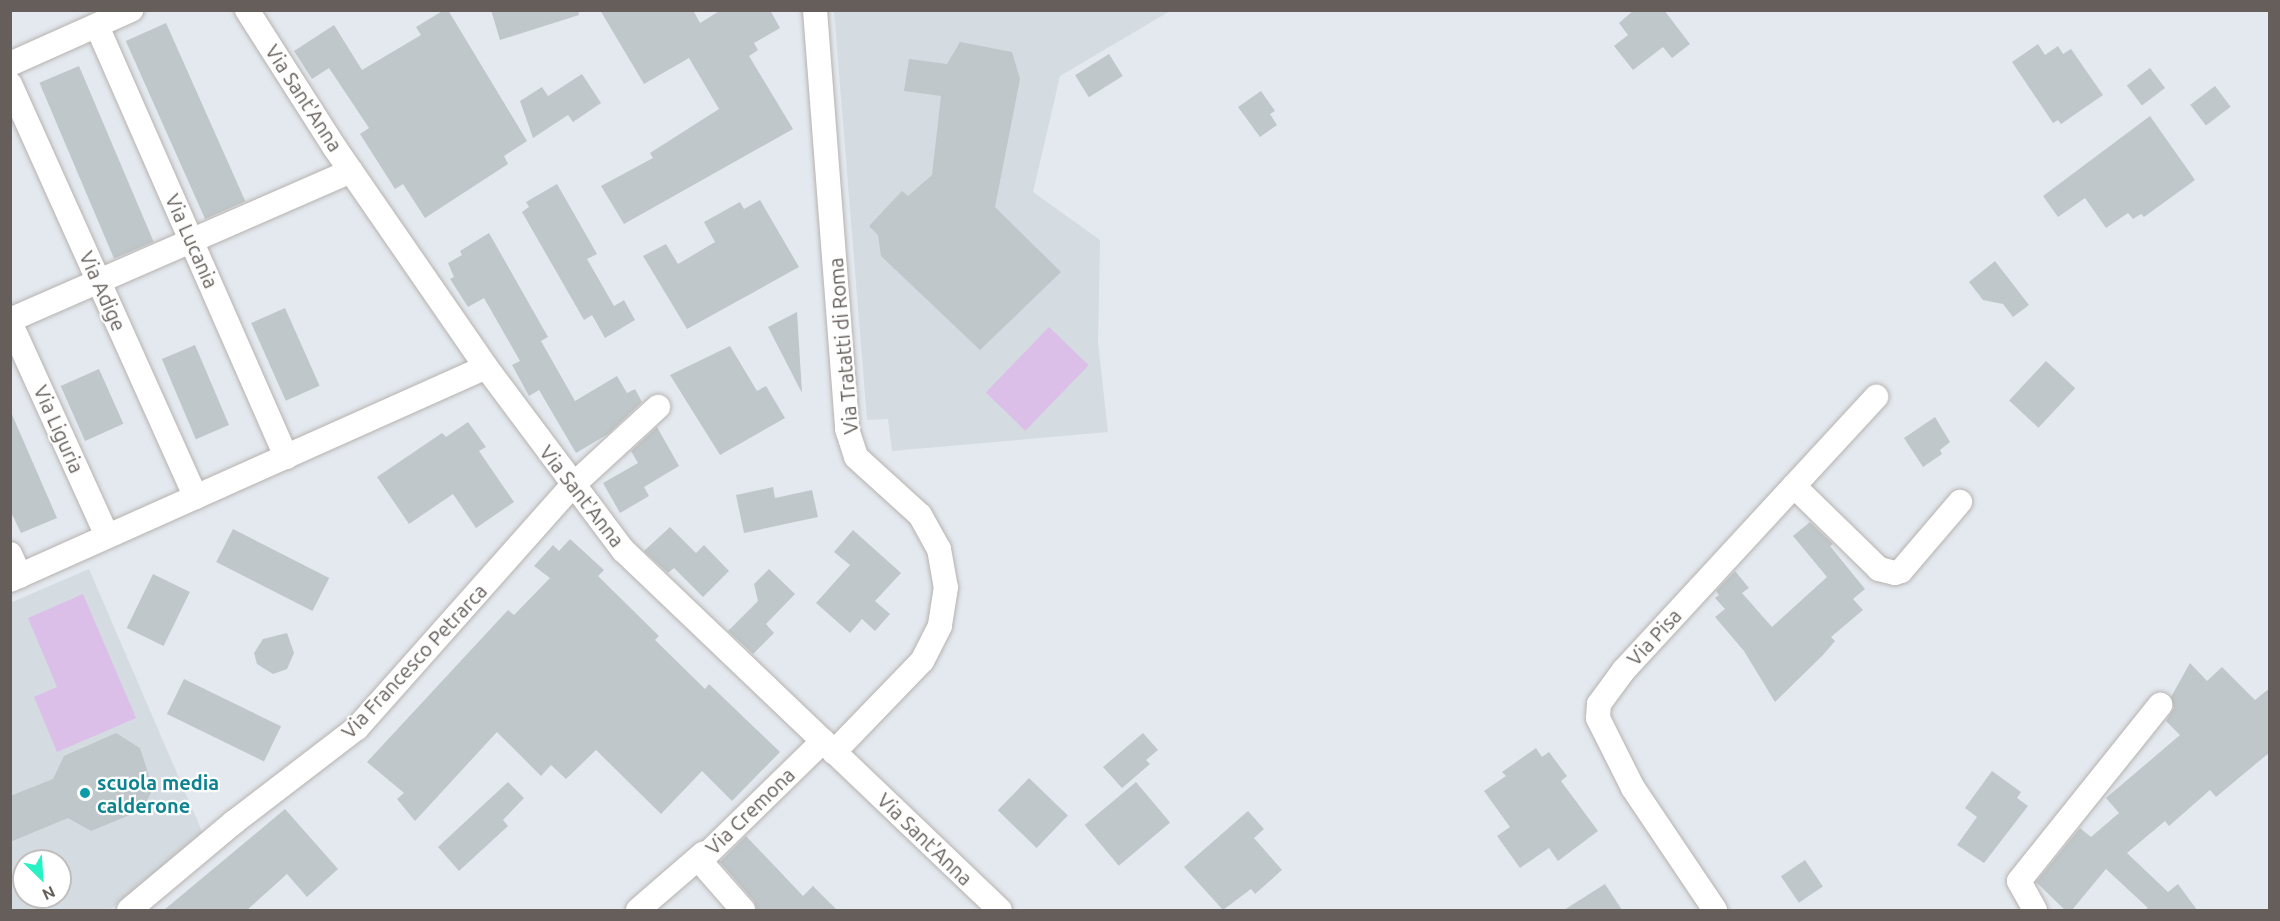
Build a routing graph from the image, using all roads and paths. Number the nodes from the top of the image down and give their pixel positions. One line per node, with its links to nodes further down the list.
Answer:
1 (131, 10): 4 (street)
2 (815, 10): 22 (street, Via Tratatti di Roma)
3 (255, 13): 7 (street, Via Sant'Anna)
4 (97, 26): 5 (street); 8 (street, Via Lucania)
5 (10, 64)
6 (10, 84): 9 (street, Via Adige)
7 (351, 171): 8 (street); 11 (street, Via Sant'Anna)
8 (191, 241): 9 (street); 14 (street, Via Lucania)
9 (99, 281): 10 (street); 17 (street, Via Adige)
10 (10, 321): 19 (street, Via Liguria)
11 (486, 367): 14 (street); 15 (street, Via Sant'Anna)
12 (1876, 398): 16 (street, Via Pisa)
13 (658, 406): 15 (street, Via Francesco Petrarca)
14 (286, 457): 17 (street)
15 (572, 486): 22 (street, Via Sant'Anna); 24 (street, Via Francesco Petrarca)
16 (1794, 486): 18 (street); 28 (street, Via Pisa)
17 (196, 497): 19 (street)
18 (1960, 502)
19 (107, 536): 20 (street)
20 (14, 570)
21 (2160, 705): 29 (street)
22 (829, 746): 23 (street, Via Cremona); 27 (street, Via Sant'Anna)
23 (704, 853): 25 (street); 26 (street, Via Cremona)
24 (129, 910)
25 (638, 910)
26 (743, 910)
27 (1000, 910)
28 (1714, 910)
29 (2035, 910)

